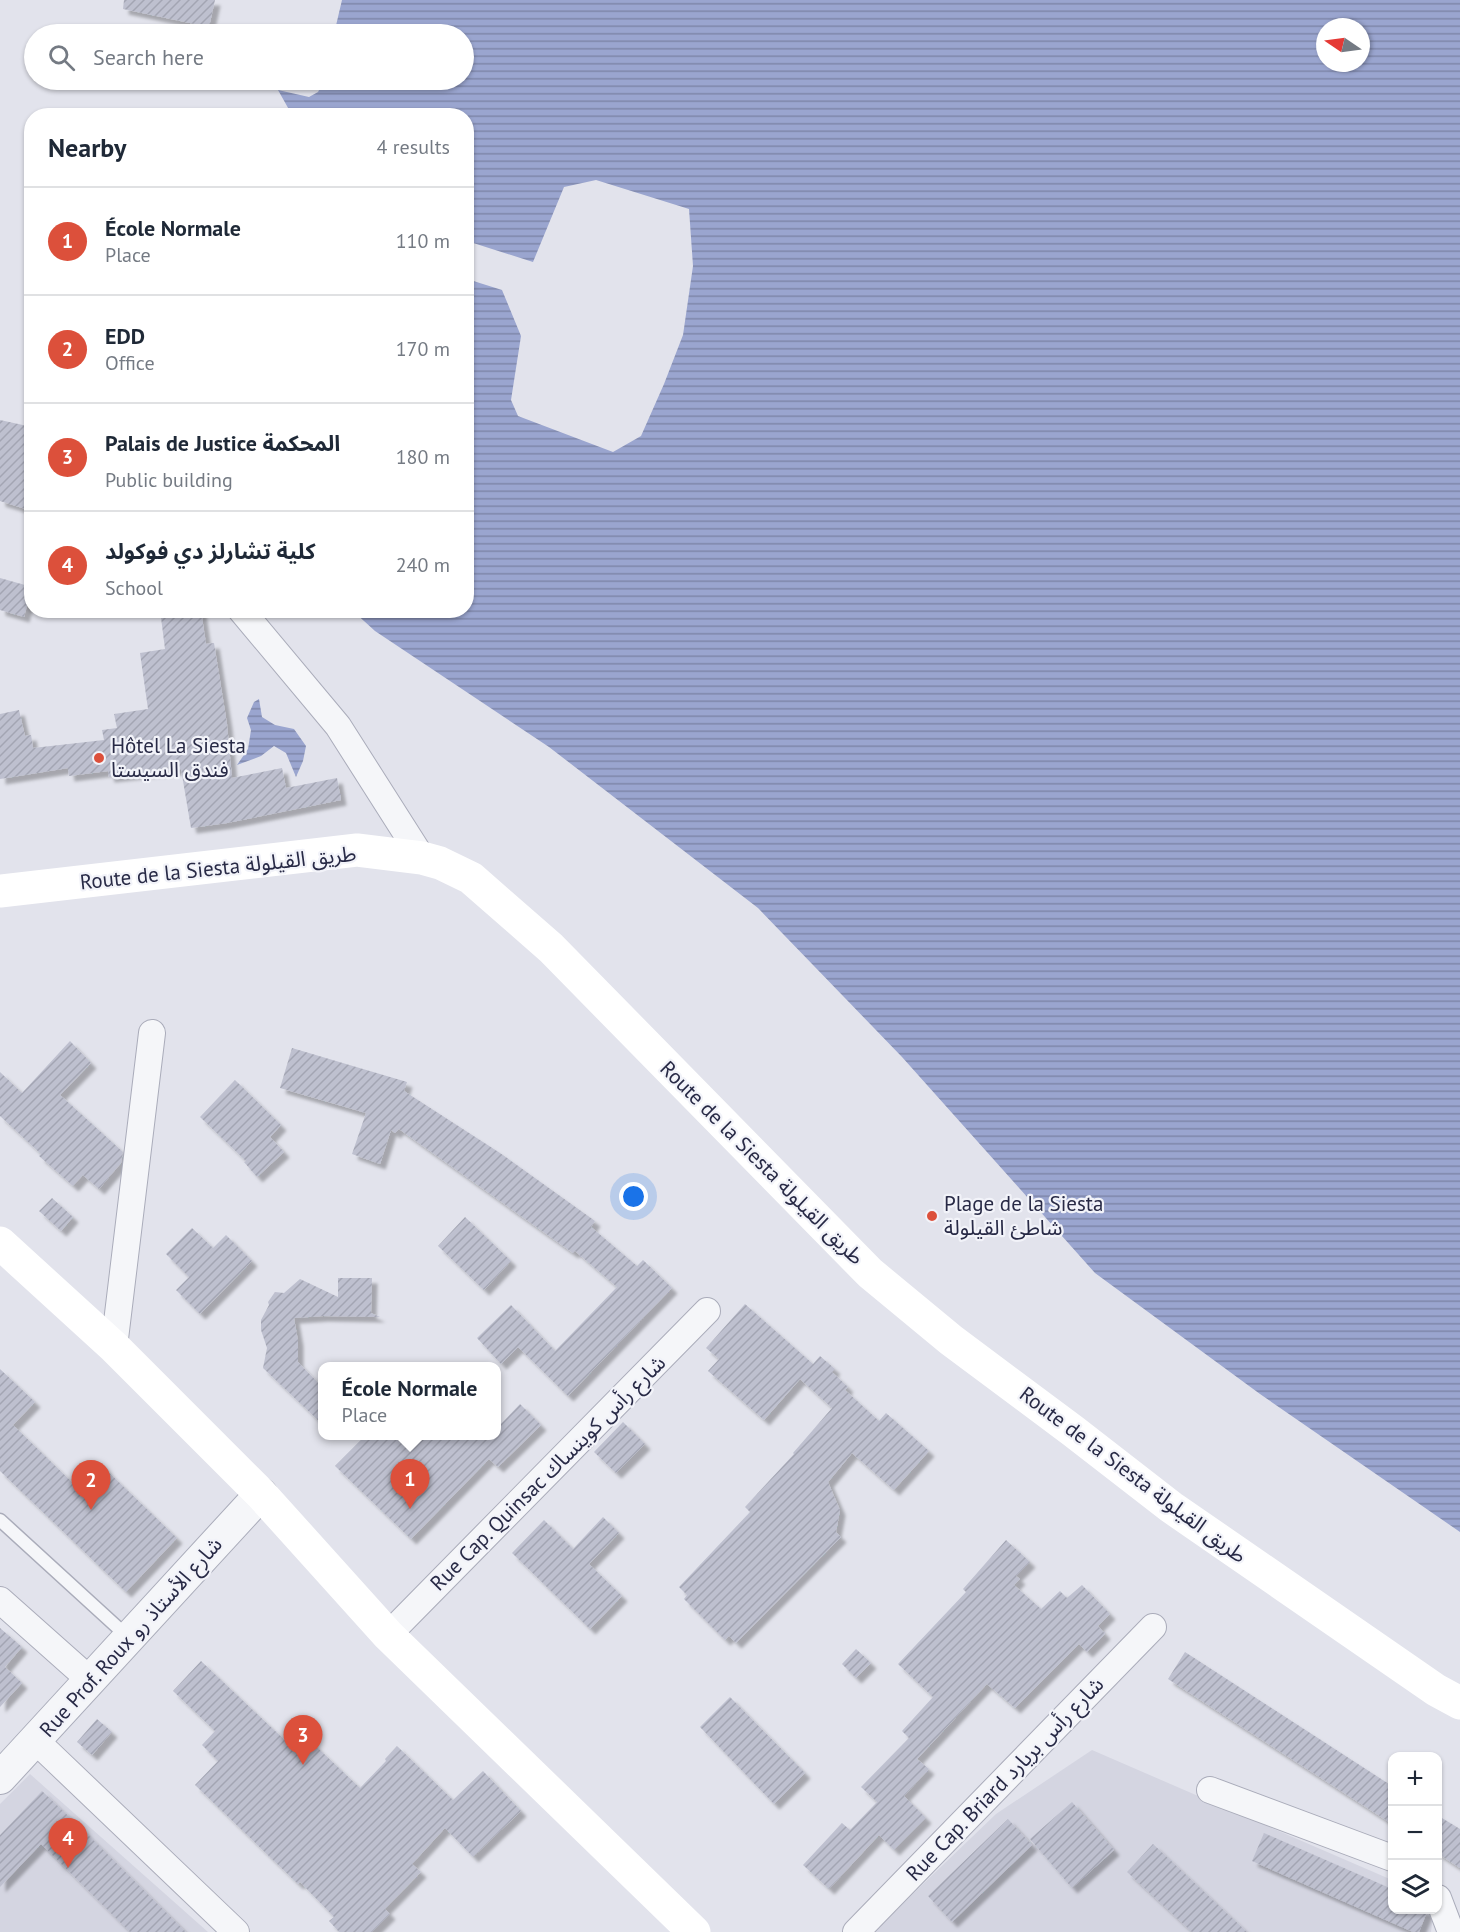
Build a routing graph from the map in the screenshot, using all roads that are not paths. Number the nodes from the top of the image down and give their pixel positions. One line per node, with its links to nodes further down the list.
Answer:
1 (248, 618): 2 (street)
2 (422, 858): 3 (main road, Route de la Siesta طريق القيلولة); 15 (main road, Route de la Siesta طريق القيلولة)
3 (0, 891)
4 (152, 1033): 7 (street)
5 (0, 1243): 7 (main road)
6 (707, 1311): 12 (street, Rue Cap. Quinsac شارع رأس كوينساك)
7 (114, 1347): 8 (main road)
8 (261, 1494): 12 (main road); 13 (street, Rue Prof. Roux شارع الأستاذ رو)
9 (0, 1521): 13 (lane)
10 (0, 1600): 14 (street)
11 (1153, 1627): 23 (street, Rue Cap. Briard شارع رأس بريارد)
12 (388, 1635): 22 (main road)
13 (129, 1638): 14 (street, Rue Prof. Roux شارع الأستاذ رو)
14 (90, 1680): 16 (street, Rue Prof. Roux شارع الأستاذ رو)
15 (1460, 1703)
16 (36, 1741): 17 (street, Rue Prof. Roux شارع الأستاذ رو); 21 (street)
17 (0, 1778)
18 (1210, 1790): 19 (street)
19 (1388, 1857)
20 (1442, 1910): 24 (street)
21 (236, 1932)
22 (694, 1932)
23 (856, 1932)
24 (1451, 1932)

